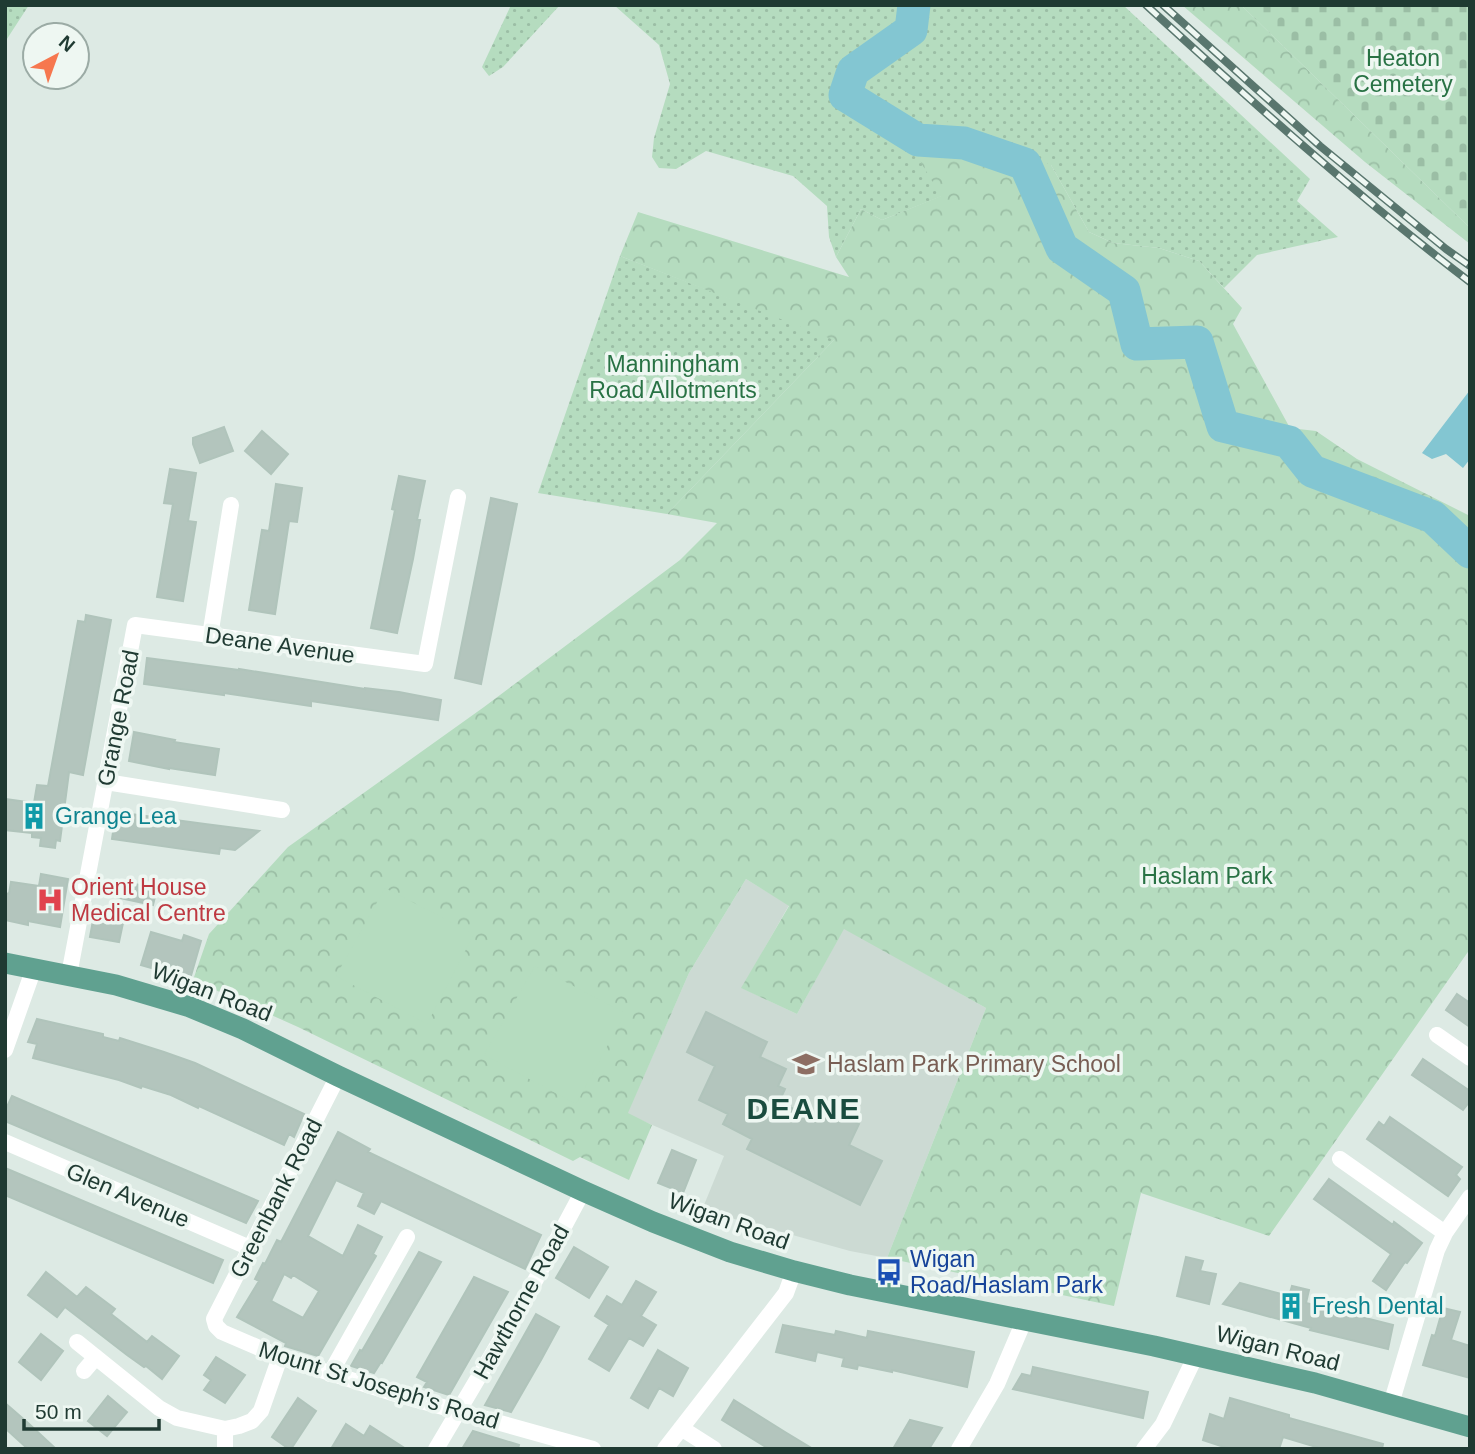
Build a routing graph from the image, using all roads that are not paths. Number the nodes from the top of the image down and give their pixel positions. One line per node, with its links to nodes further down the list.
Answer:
1 (457, 497): 4 (street, Deane Avenue)
2 (231, 505): 4 (street)
3 (135, 625): 4 (street, Deane Avenue); 5 (street, Grange Road)
4 (210, 636)
5 (106, 782): 6 (street); 9 (street, Grange Road)
6 (282, 810)
7 (5, 963): 8 (main road, Wigan Road)
8 (34, 968): 9 (main road, Wigan Road); 11 (street)
9 (69, 975): 13 (main road, Wigan Road)
10 (1437, 1035): 12 (street)
11 (5, 1050)
12 (1470, 1058)
13 (338, 1076): 16 (main road, Wigan Road); 20 (street, Greenbank Road)
14 (5, 1142): 20 (street, Glen Avenue)
15 (1340, 1159): 18 (street)
16 (583, 1191): 21 (main road, Wigan Road); 31 (street, Hawthorne Road)
17 (1470, 1197): 18 (street)
18 (1445, 1233): 30 (street)
19 (407, 1237): 29 (street)
20 (250, 1248): 22 (street, Greenbank Road)
21 (793, 1271): 23 (main road, Wigan Road); 33 (street)
22 (214, 1319): 27 (street, Mount St Joseph's Road)
23 (1024, 1321): 25 (main road, Wigan Road); 40 (street)
24 (77, 1342): 26 (street)
25 (1196, 1355): 30 (main road, Wigan Road); 41 (street)
26 (96, 1357): 28 (street); 34 (street)
27 (281, 1357): 29 (street, Mount St Joseph's Road); 34 (street)
28 (84, 1371)
29 (330, 1374): 31 (street, Mount St Joseph's Road)
30 (1391, 1404): 32 (main road, Wigan Road)
31 (459, 1413): 36 (street, Hawthorne Road); 37 (street, Mount St Joseph's Road)
32 (1470, 1427)
33 (681, 1428): 38 (street); 39 (street)
34 (225, 1429): 35 (street)
35 (225, 1449)
36 (436, 1449)
37 (593, 1449)
38 (665, 1449)
39 (714, 1449)
40 (959, 1449)
41 (1144, 1449)

